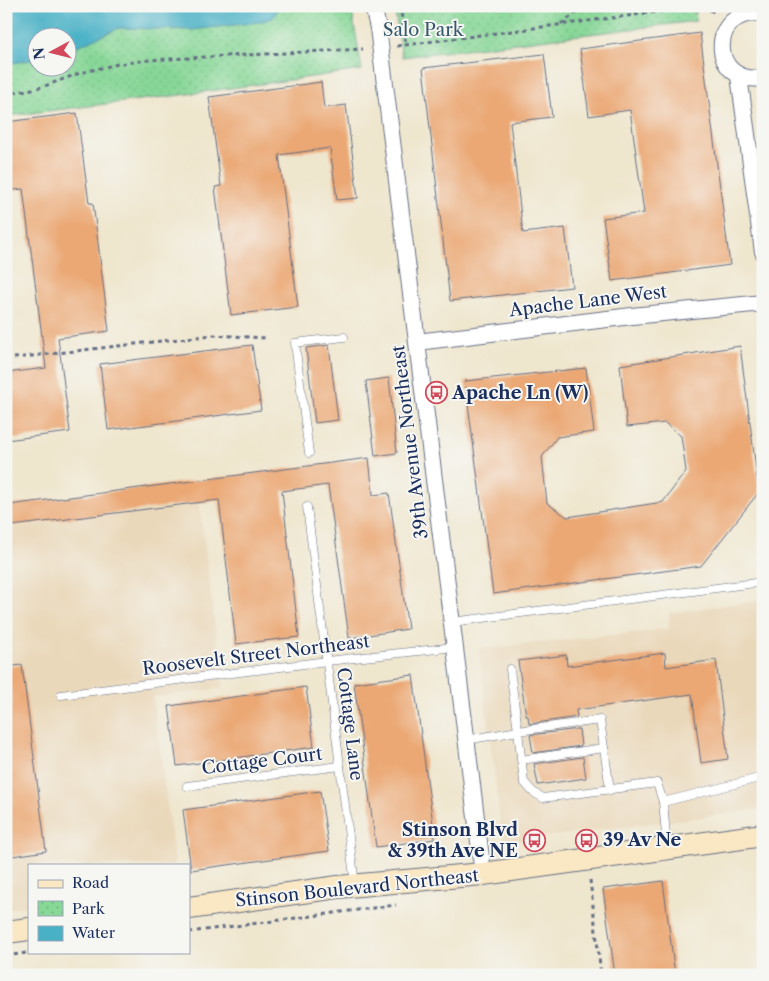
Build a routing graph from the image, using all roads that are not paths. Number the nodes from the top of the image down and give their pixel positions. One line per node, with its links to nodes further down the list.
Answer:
1 (373, 6): 8 (street, 39th Avenue Northeast)
2 (763, 14): 3 (street)
3 (739, 76): 4 (street); 5 (street)
4 (763, 78)
5 (763, 252)
6 (763, 303): 8 (street, Apache Lane West)
7 (344, 337): 9 (lane)
8 (418, 342): 12 (street, 39th Avenue Northeast)
9 (309, 453)
10 (307, 507): 14 (lane, Cottage Lane)
11 (763, 582): 12 (lane)
12 (452, 622): 13 (street, 39th Avenue Northeast)
13 (455, 646): 14 (lane, Roosevelt Street Northeast); 18 (street, 39th Avenue Northeast)
14 (327, 661): 16 (lane, Roosevelt Street Northeast); 21 (lane, Cottage Lane)
15 (510, 669): 17 (lane)
16 (61, 695)
17 (518, 731): 18 (lane); 19 (lane); 20 (lane)
18 (466, 740): 28 (street, 39th Avenue Northeast)
19 (604, 748): 20 (lane); 24 (lane)
20 (521, 760): 24 (lane)
21 (340, 766): 23 (lane, Cottage Court); 29 (lane, Cottage Lane)
22 (763, 777): 25 (lane)
23 (187, 786)
24 (610, 790): 25 (lane)
25 (664, 802): 27 (lane)
26 (763, 835): 27 (street, Stinson Boulevard Northeast)
27 (667, 848): 28 (street, Stinson Boulevard Northeast)
28 (483, 874): 29 (street, Stinson Boulevard Northeast)
29 (356, 886): 30 (street, Stinson Boulevard Northeast)
30 (190, 908)
31 (28, 929): 32 (street)
32 (6, 932)

